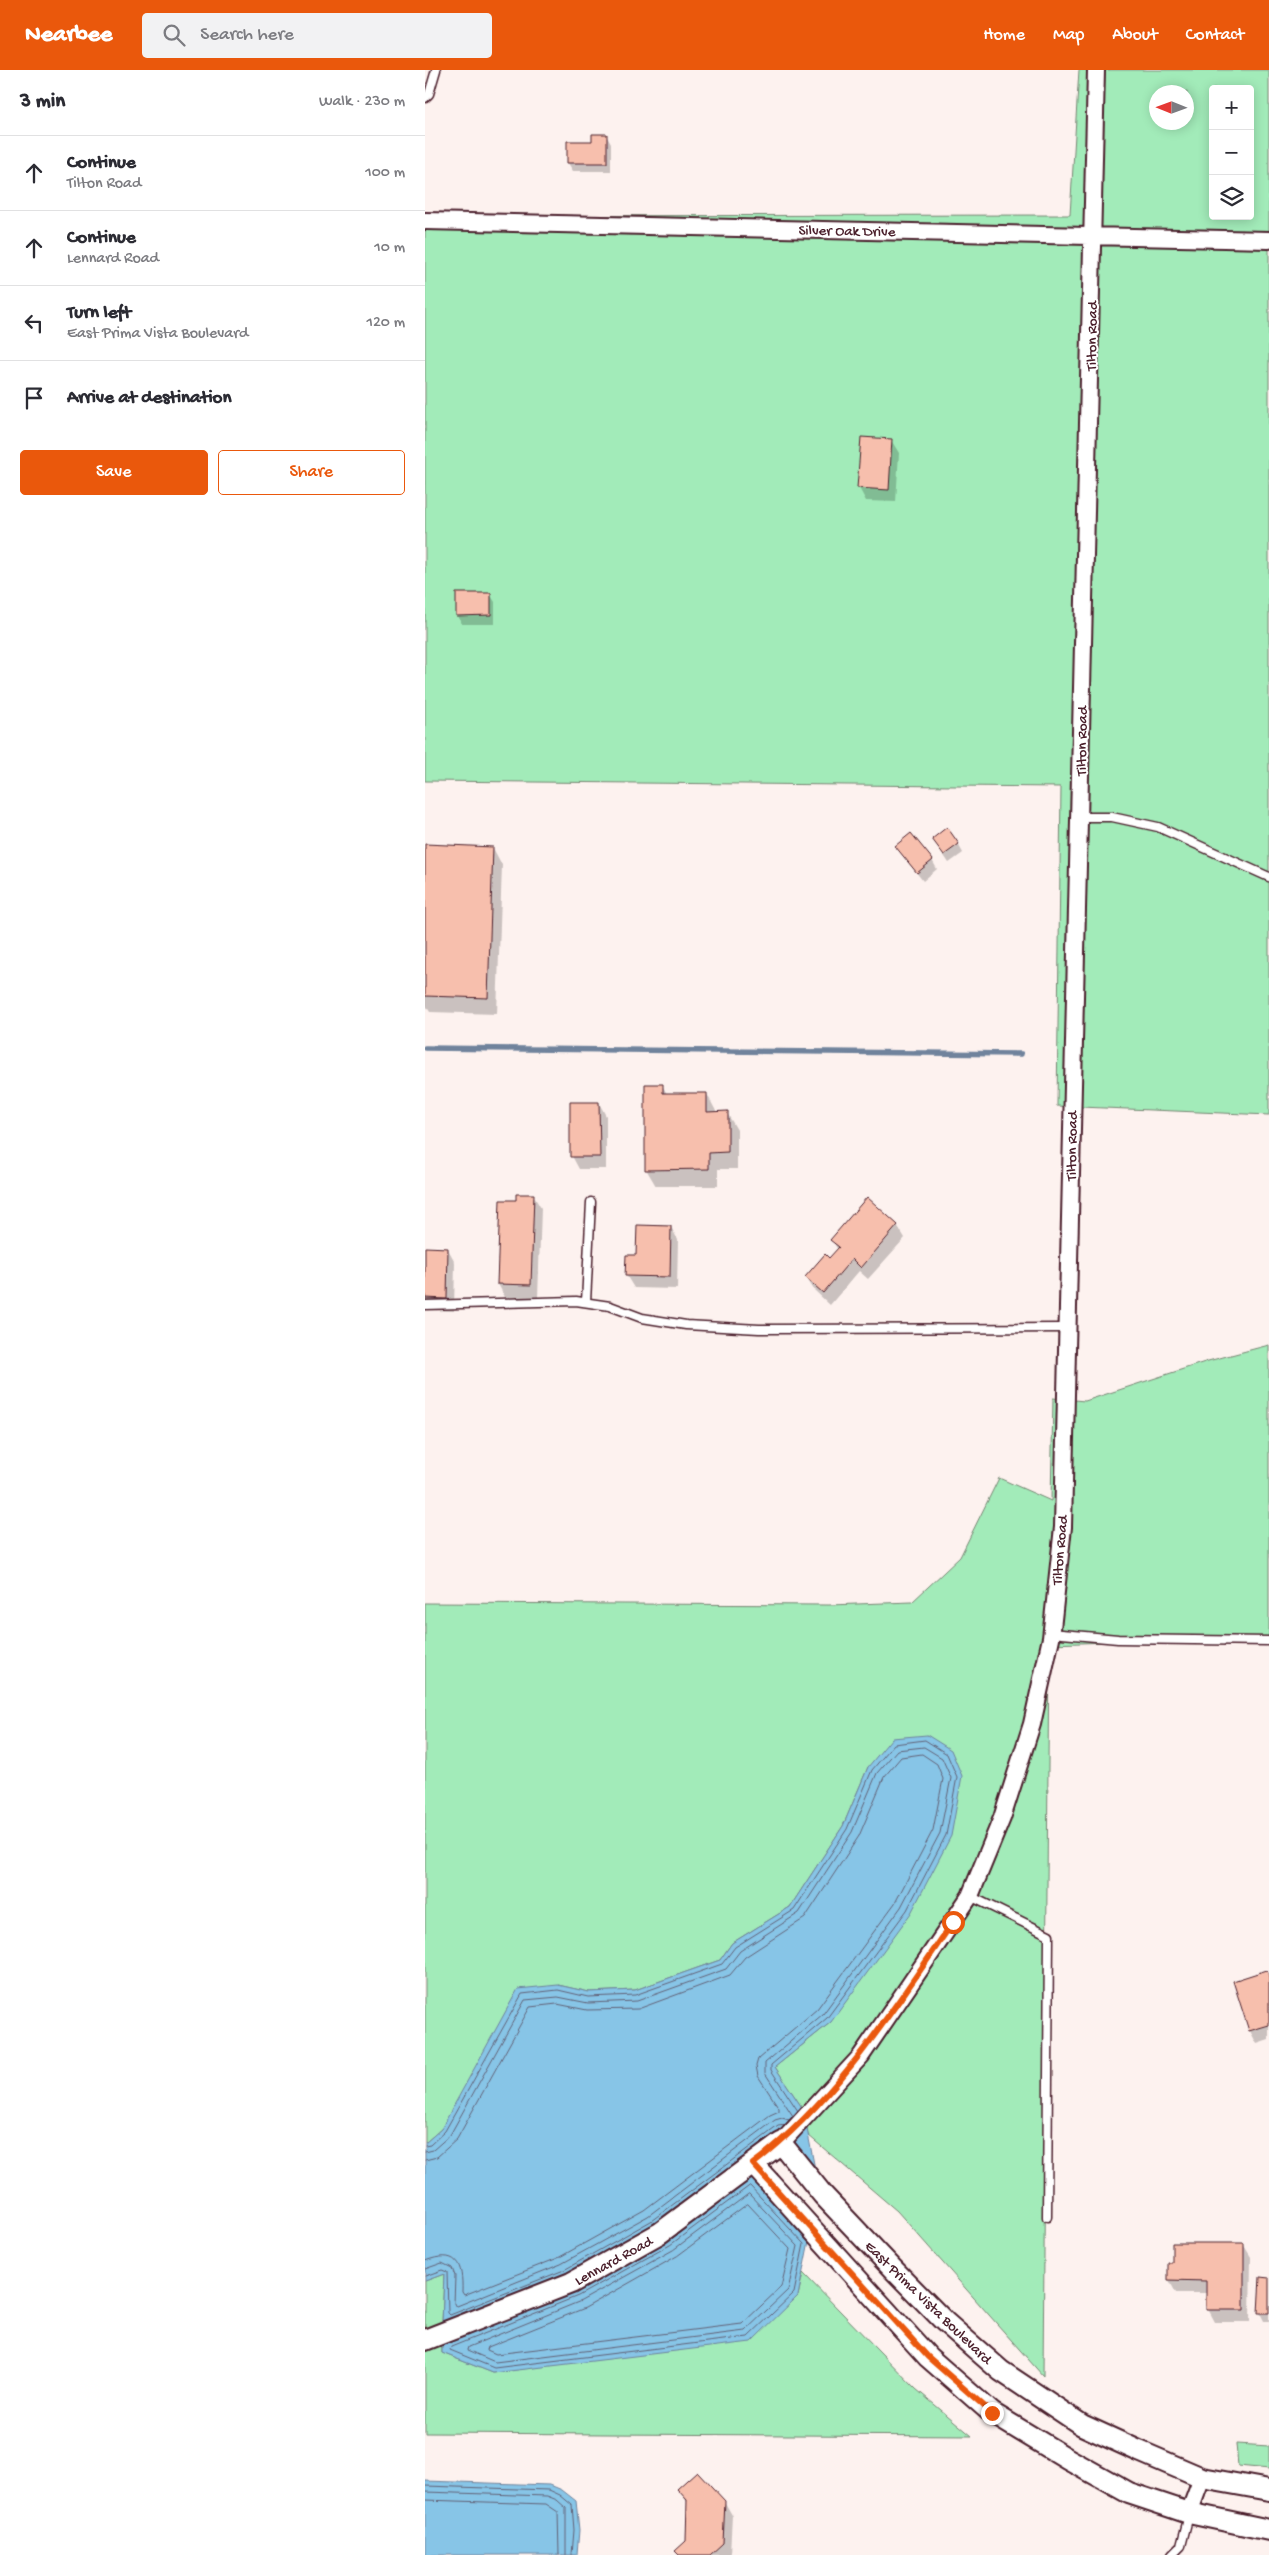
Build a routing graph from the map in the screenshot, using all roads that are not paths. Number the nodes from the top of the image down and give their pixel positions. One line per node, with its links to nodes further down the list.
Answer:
1 (436, 70): 3 (lane)
2 (1096, 70): 5 (street, Tilton Road)
3 (425, 98)
4 (425, 221): 5 (street, Silver Oak Drive)
5 (1093, 236): 6 (street, Silver Oak Drive); 7 (street, Tilton Road)
6 (1269, 240)
7 (1079, 817): 8 (lane); 12 (street, Tilton Road)
8 (1269, 877)
9 (591, 1202): 10 (lane)
10 (586, 1302): 11 (lane); 12 (lane)
11 (425, 1305)
12 (1067, 1328): 13 (street, Tilton Road)
13 (1051, 1633): 14 (lane); 15 (street, Tilton Road)
14 (1269, 1642)
15 (970, 1896): 16 (street, Tilton Road); 18 (lane)
16 (781, 2143): 17 (street, Lennard Road); 20 (street, East Prima Vista Boulevard)
17 (753, 2164): 19 (street, Lennard Road); 22 (street)
18 (1047, 2217)
19 (425, 2340)
20 (1202, 2478): 21 (street, East Prima Vista Boulevard); 22 (street)
21 (1269, 2490)
22 (1189, 2513): 23 (street); 24 (lane)
23 (1269, 2530)
24 (1173, 2555)

